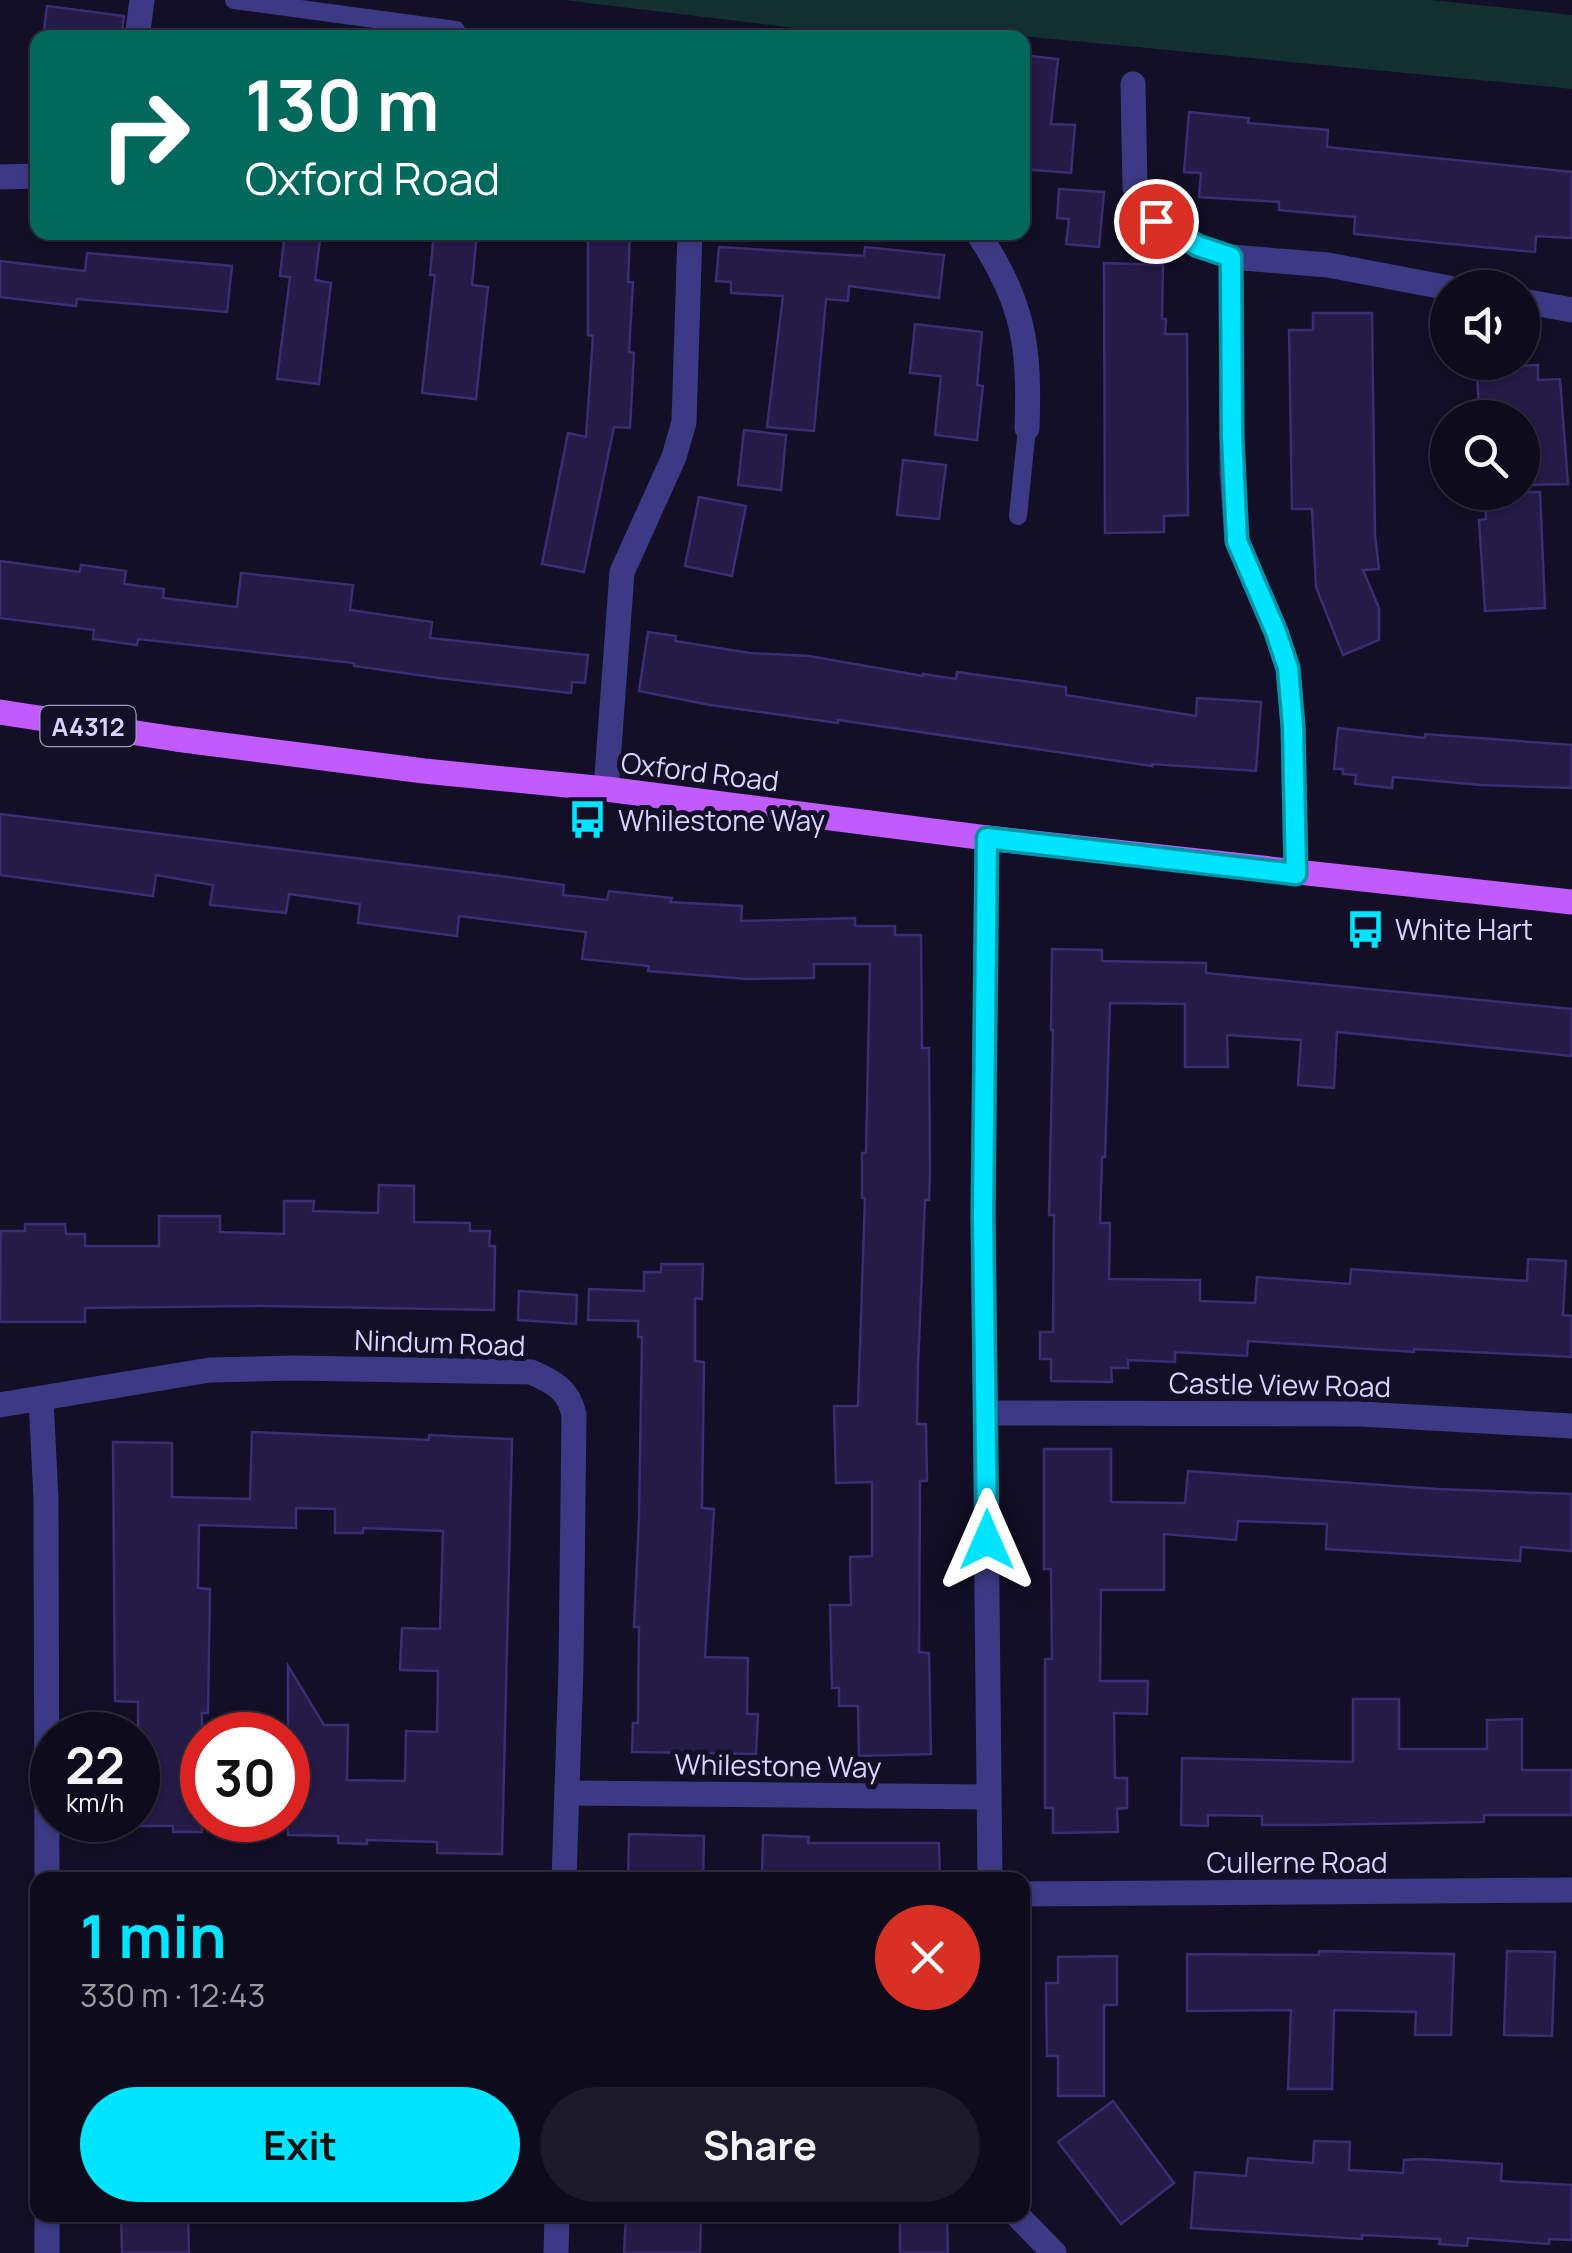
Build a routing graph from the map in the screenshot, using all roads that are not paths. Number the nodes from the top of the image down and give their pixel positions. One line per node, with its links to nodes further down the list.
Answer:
1 (142, 0): 3 (street)
2 (234, 0): 4 (lane)
3 (138, 30)
4 (456, 30)
5 (1133, 84): 10 (street)
6 (30, 176): 7 (street)
7 (0, 177)
8 (690, 240): 17 (street)
9 (982, 240): 14 (street)
10 (1231, 257): 11 (street); 19 (street)
11 (1430, 285)
12 (1540, 304): 13 (street)
13 (1572, 310)
14 (1026, 428): 15 (lane)
15 (1018, 516)
16 (0, 712): 17 (main road, Oxford Road / A4312)
17 (606, 789): 18 (main road, Oxford Road / A4312)
18 (987, 838): 19 (main road, Oxford Road / A4312); 23 (street)
19 (1296, 874): 20 (main road, Oxford Road / A4312)
20 (1572, 902)
21 (40, 1400): 22 (street, Nindum Road); 25 (street, Nindum Road); 27 (street)
22 (0, 1405)
23 (986, 1414): 24 (street, Castle View Road); 26 (street)
24 (1572, 1426)
25 (568, 1793): 26 (street, Whilestone Way); 28 (street, Nindum Road)
26 (988, 1797): 29 (street)
27 (47, 1872)
28 (564, 1872)
29 (990, 1872)
30 (1572, 1890): 31 (street, Cullerne Road)
31 (1030, 1894)
32 (46, 2222): 35 (street)
33 (557, 2222): 36 (street)
34 (1024, 2222): 37 (street)
35 (47, 2253)
36 (556, 2253)
37 (1054, 2253)

